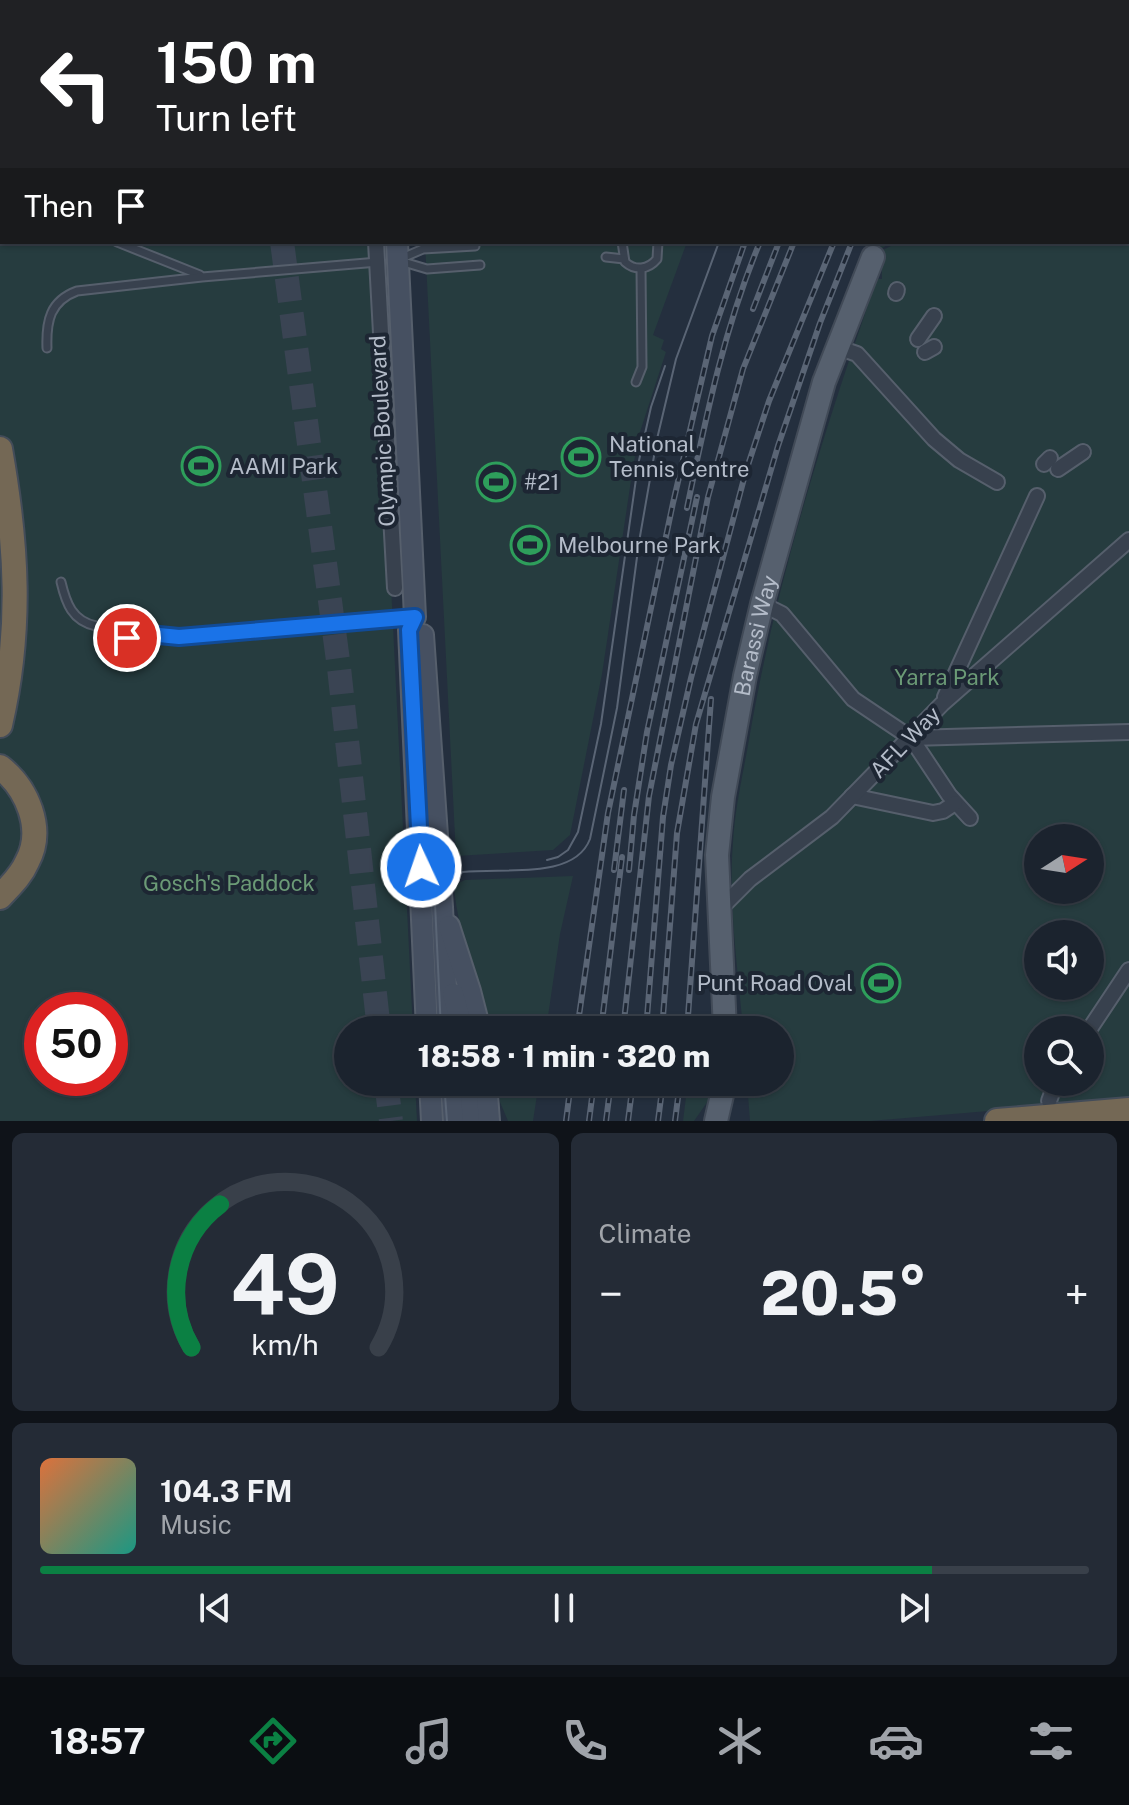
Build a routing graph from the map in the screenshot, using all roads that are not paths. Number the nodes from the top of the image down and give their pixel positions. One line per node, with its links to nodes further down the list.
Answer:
1 (122, 244): 11 (lane)
2 (622, 244): 8 (lane)
3 (658, 244): 10 (lane)
4 (475, 246): 5 (lane)
5 (391, 255): 9 (lane); 11 (lane); 24 (street); 26 (main road, Olympic Boulevard)
6 (606, 257): 8 (lane)
7 (873, 257): 14 (main road, Barassi Way)
8 (624, 259): 10 (lane)
9 (480, 265)
10 (641, 269): 16 (lane)
11 (202, 277): 15 (lane)
12 (934, 316): 13 (street)
13 (926, 346)
14 (837, 347): 20 (street); 25 (main road, Barassi Way)
15 (47, 348)
16 (636, 382)
17 (0, 449): 30 (highway)
18 (1083, 452): 19 (street)
19 (1051, 464)
20 (997, 482)
21 (1039, 491): 29 (street)
22 (1129, 540): 29 (street, AFL Way)
23 (61, 582): 27 (lane)
24 (395, 588)
25 (762, 604): 32 (street); 40 (main road, Barassi Way)
26 (415, 617): 28 (lane); 37 (main road, Olympic Boulevard); 39 (main road, Olympic Boulevard)
27 (96, 626)
28 (127, 638)
29 (942, 704): 32 (street, AFL Way)
30 (0, 725)
31 (1129, 732): 32 (street)
32 (911, 738): 34 (street, AFL Way); 35 (street)
33 (0, 767): 38 (highway)
34 (852, 796): 35 (street); 40 (street, AFL Way)
35 (955, 803): 36 (street)
36 (970, 818)
37 (422, 895): 41 (main road); 42 (main road, Olympic Boulevard)
38 (0, 897)
39 (442, 907): 41 (main road, Olympic Boulevard); 44 (main road)
40 (718, 912): 49 (main road, Barassi Way)
41 (443, 960): 42 (main road); 44 (main road); 46 (main road, Olympic Boulevard); 47 (main road)
42 (424, 970): 45 (main road, Olympic Boulevard)
43 (1129, 970): 50 (street)
44 (464, 971): 48 (main road)
45 (426, 1016)
46 (447, 1016)
47 (459, 1016)
48 (476, 1016)
49 (724, 1016)
50 (1098, 1016)
51 (431, 1096): 59 (main road)
52 (452, 1096): 60 (main road)
53 (471, 1096): 61 (main road)
54 (487, 1096): 62 (main road)
55 (723, 1096): 63 (main road)
56 (729, 1096): 64 (main road)
57 (1129, 1110): 58 (highway)
58 (1048, 1113): 65 (highway)
59 (432, 1121)
60 (454, 1121)
61 (473, 1121)
62 (489, 1121)
63 (716, 1121)
64 (732, 1121)
65 (997, 1121)

